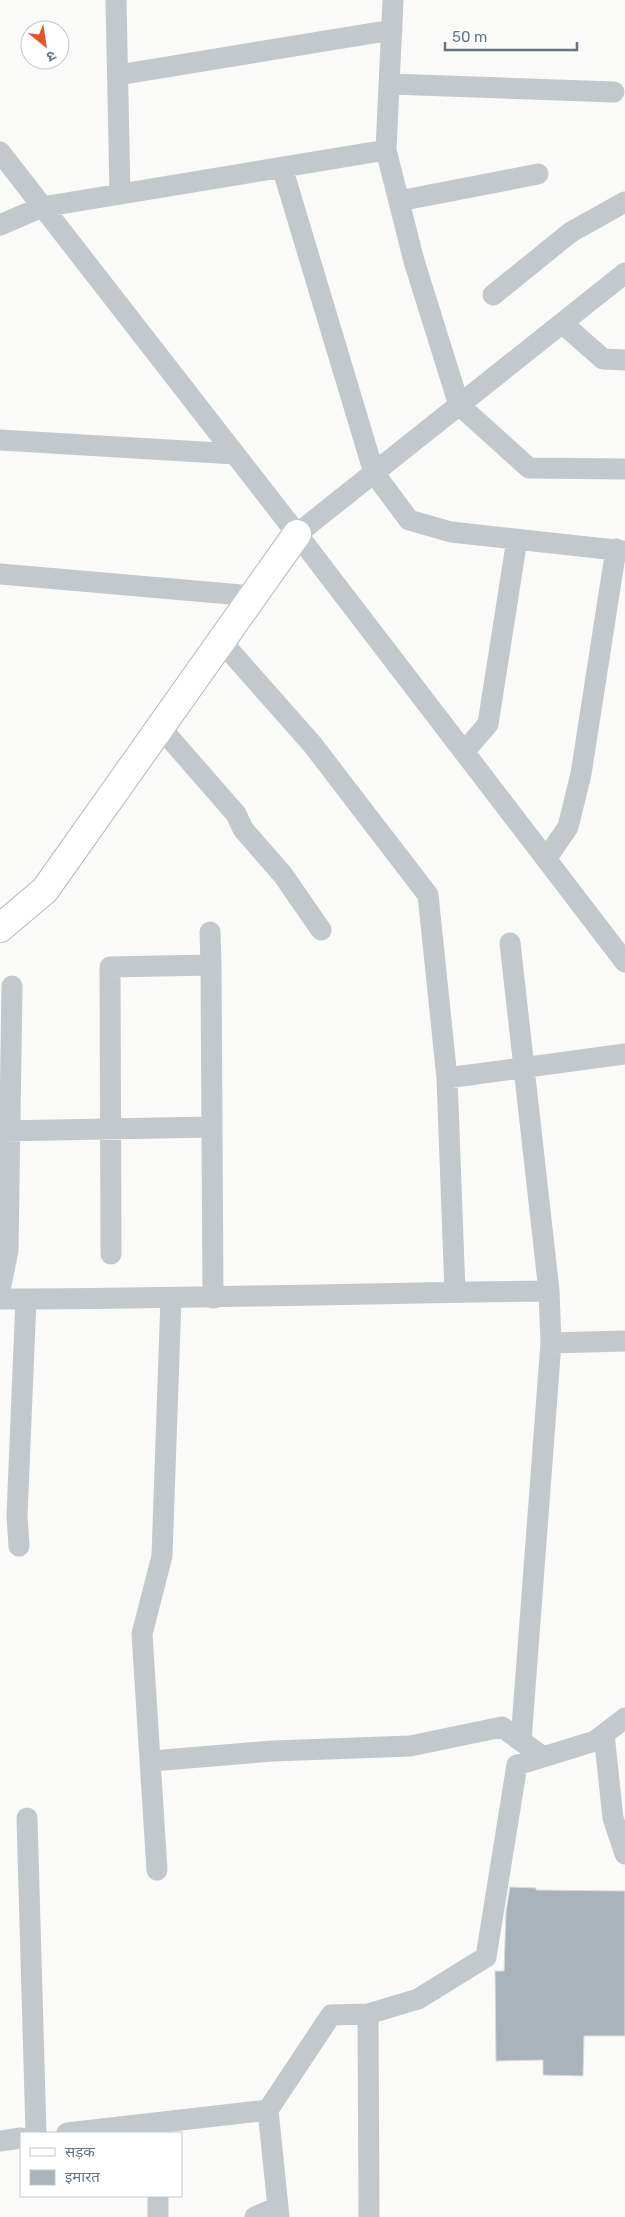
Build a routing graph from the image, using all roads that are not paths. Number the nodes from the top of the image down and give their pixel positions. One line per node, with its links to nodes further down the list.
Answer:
1 (116, 0): 4 (street)
2 (393, 0): 3 (street)
3 (392, 30): 4 (street); 5 (street)
4 (118, 75): 11 (street)
5 (390, 84): 6 (street); 7 (street)
6 (614, 92)
7 (386, 150): 9 (street); 12 (street)
8 (0, 152): 14 (street)
9 (282, 167): 11 (street); 24 (street)
10 (538, 174): 12 (street)
11 (120, 194): 14 (street)
12 (399, 201): 20 (street)
13 (625, 202): 17 (street)
14 (42, 207): 15 (street); 22 (street)
15 (0, 225)
16 (625, 273): 18 (street)
17 (493, 295)
18 (562, 323): 19 (street); 20 (street)
19 (625, 360)
20 (459, 405): 23 (street); 24 (street)
21 (0, 440): 22 (street)
22 (235, 454): 25 (street)
23 (625, 469)
24 (374, 473): 25 (street); 26 (street)
25 (297, 534): 29 (street); 32 (street)
26 (517, 539): 27 (street); 32 (street)
27 (621, 550): 33 (street)
28 (0, 574): 29 (street)
29 (253, 596): 30 (street)
30 (221, 640): 31 (street); 43 (street)
31 (160, 727): 34 (street); 35 (street)
32 (464, 752): 33 (street)
33 (546, 859): 38 (street)
34 (0, 928)
35 (322, 930)
36 (210, 932): 39 (street)
37 (510, 943): 42 (street)
38 (625, 962)
39 (211, 965): 44 (street); 45 (street)
40 (12, 986): 46 (street)
41 (625, 1054): 42 (street)
42 (525, 1068): 43 (street); 49 (street)
43 (447, 1078): 50 (street)
44 (212, 1127): 45 (street); 52 (street)
45 (112, 1128): 46 (street); 47 (street)
46 (5, 1131): 48 (street)
47 (112, 1254)
48 (0, 1290)
49 (549, 1291): 50 (street); 56 (street)
50 (455, 1292): 52 (street)
51 (171, 1298): 52 (street); 54 (street); 62 (street)
52 (213, 1298)
53 (0, 1299): 54 (street)
54 (26, 1299): 57 (street)
55 (625, 1341): 56 (street)
56 (551, 1343): 60 (street)
57 (19, 1546)
58 (625, 1718): 59 (street)
59 (604, 1734): 61 (street); 64 (street)
60 (521, 1741): 61 (street); 62 (street)
61 (543, 1757): 66 (street)
62 (152, 1761): 65 (street)
63 (27, 1818): 69 (street)
64 (625, 1854)
65 (157, 1870)
66 (368, 2014): 67 (street); 77 (street)
67 (268, 2110): 68 (street); 74 (street)
68 (158, 2128): 70 (street)
69 (36, 2132)
70 (85, 2132)
71 (20, 2138): 72 (street)
72 (0, 2141)
73 (158, 2197): 75 (street)
74 (279, 2212): 76 (street)
75 (158, 2217)
76 (255, 2217)
77 (369, 2217)

